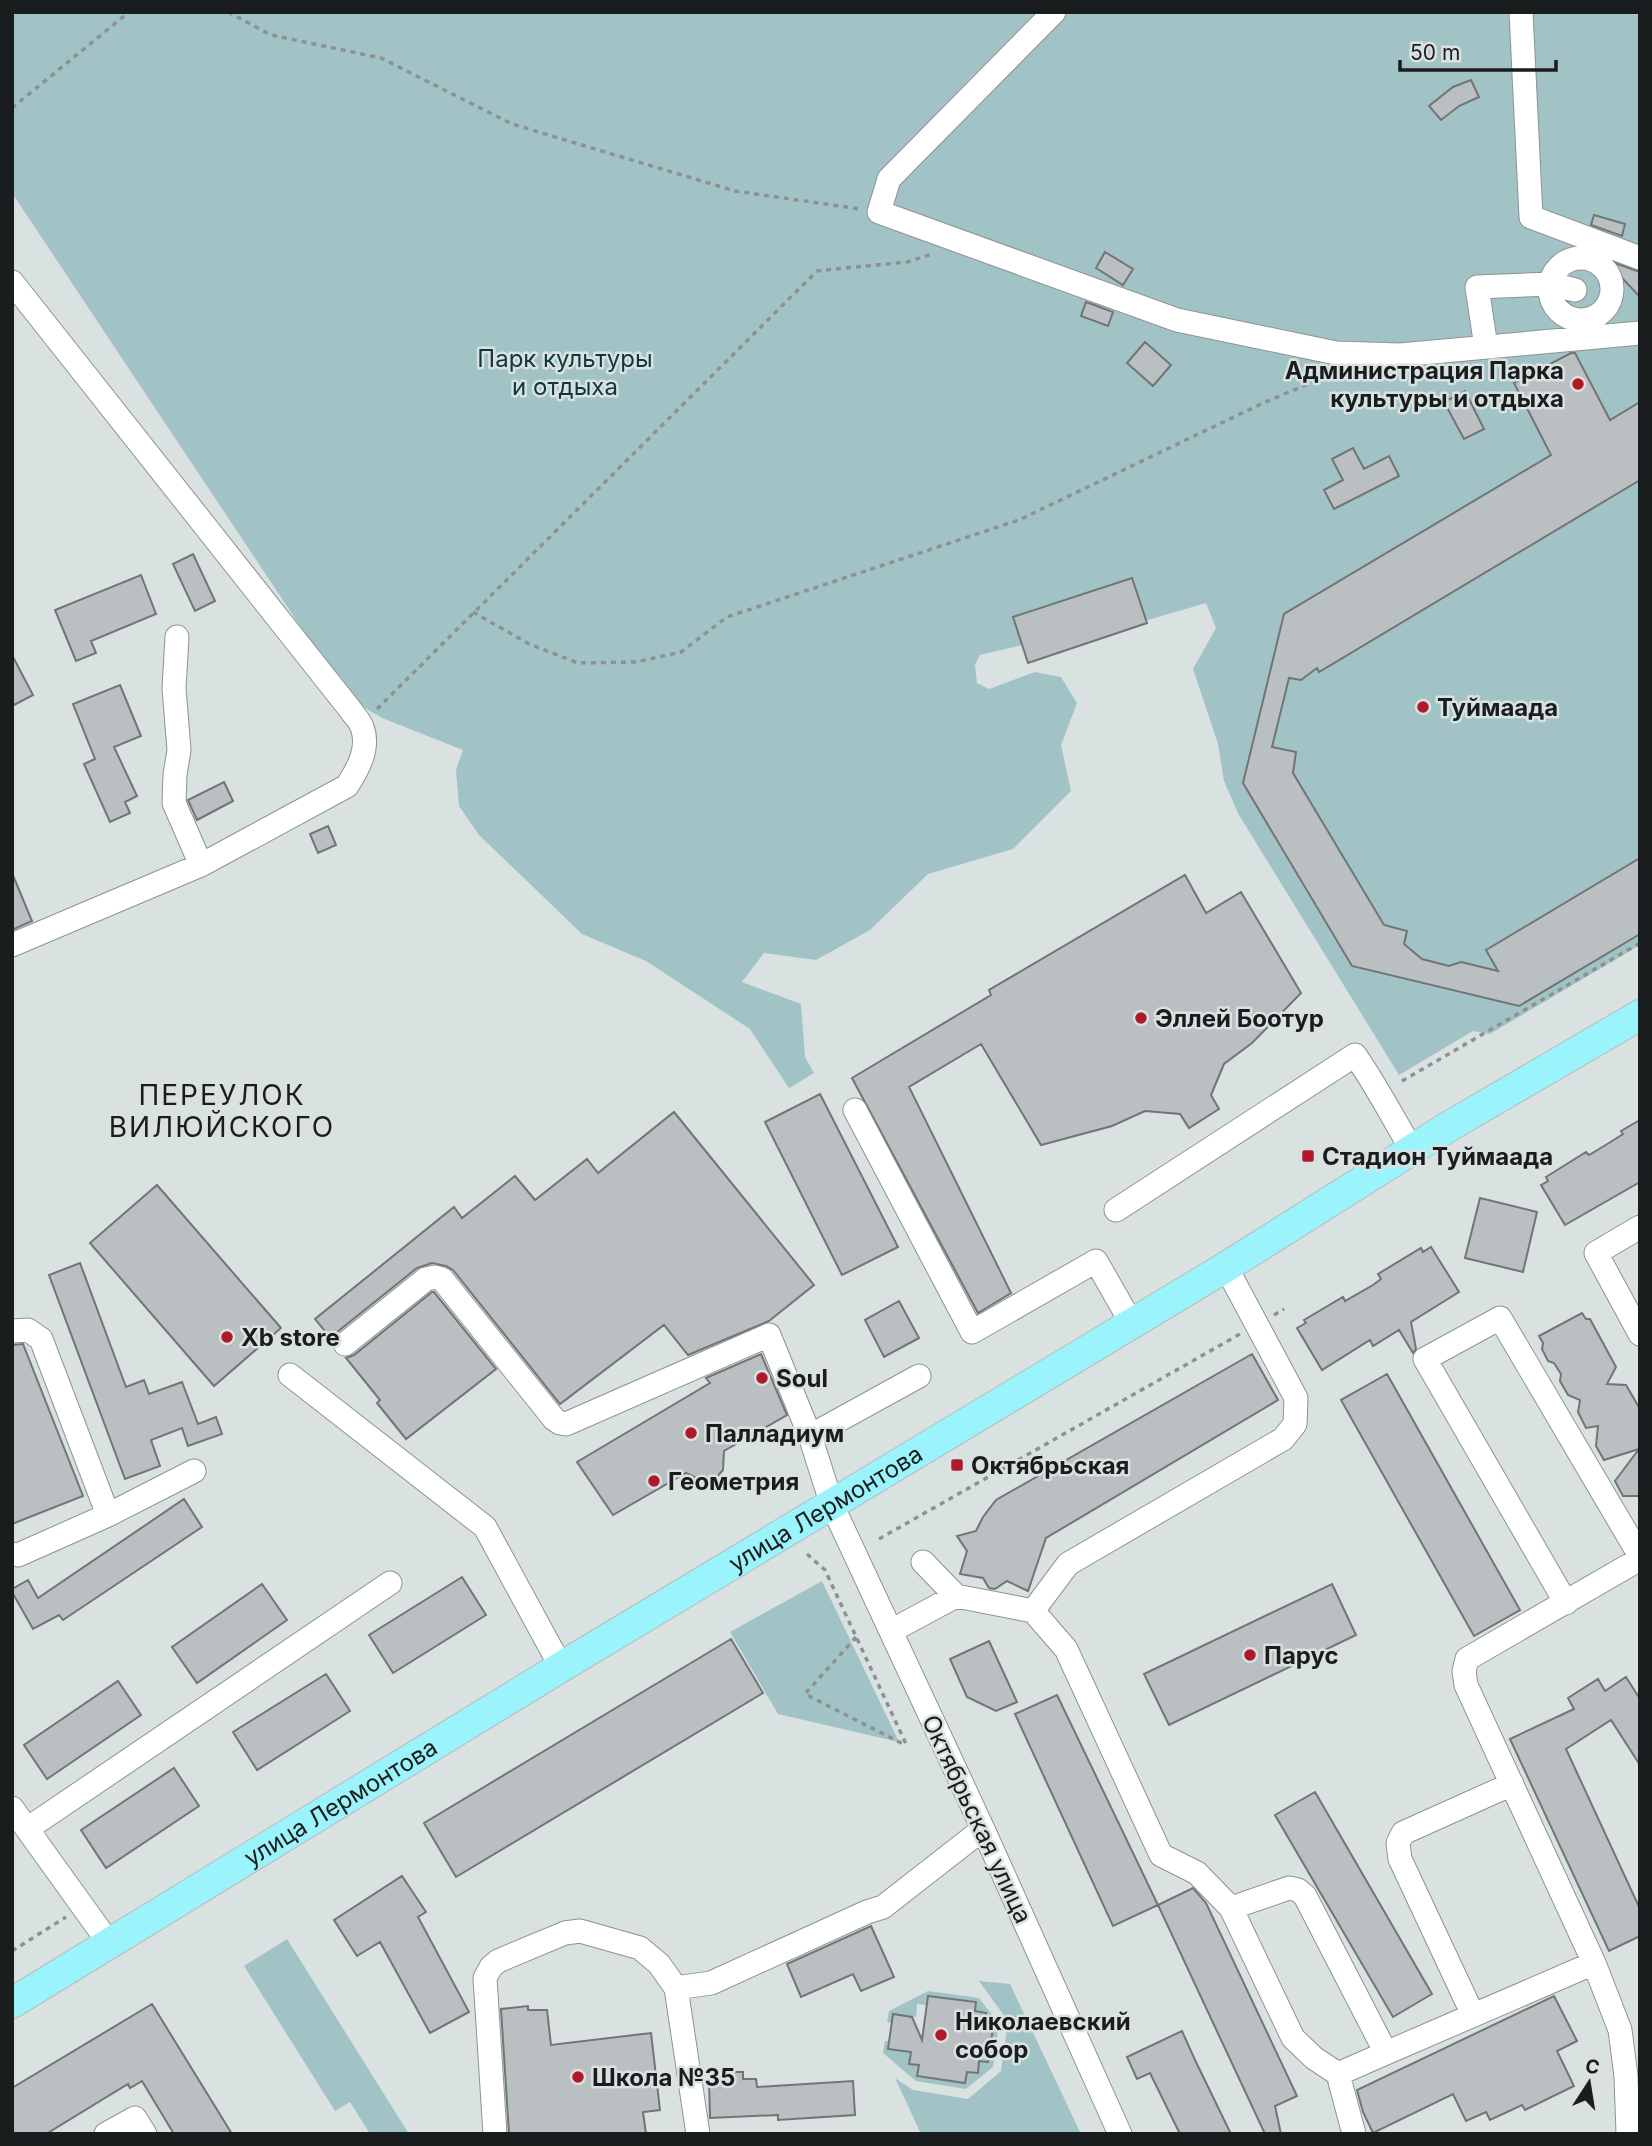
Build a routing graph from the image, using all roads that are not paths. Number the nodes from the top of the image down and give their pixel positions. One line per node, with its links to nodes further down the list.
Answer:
1 (1054, 12): 11 (street)
2 (1521, 12): 3 (street)
3 (1640, 258)
4 (1573, 260): 5 (street); 7 (street); 8 (street)
5 (1603, 268): 8 (street); 9 (street)
6 (12, 282): 13 (street)
7 (1551, 284): 8 (street); 11 (street)
8 (1579, 295): 9 (street)
9 (1605, 309): 10 (street)
10 (1636, 333): 11 (street)
11 (1486, 347)
12 (177, 637): 13 (street)
13 (201, 865): 14 (street)
14 (12, 945)
15 (1640, 1015): 17 (main road, улица Лермонтова)
16 (855, 1110): 21 (street)
17 (1412, 1150): 18 (street); 20 (main road, улица Лермонтова)
18 (1116, 1210)
19 (1640, 1227): 23 (street)
20 (1226, 1267): 21 (main road, улица Лермонтова); 37 (street)
21 (1132, 1324): 29 (main road, улица Лермонтова)
22 (12, 1331): 30 (street)
23 (1640, 1334)
24 (345, 1344): 27 (street, Октябрьская улица)
25 (290, 1375): 39 (street)
26 (919, 1376): 27 (street)
27 (810, 1436): 29 (street, Октябрьская улица)
28 (194, 1471): 30 (street)
29 (832, 1505): 38 (street, Октябрьская улица); 39 (main road, улица Лермонтова)
30 (108, 1515): 31 (street)
31 (12, 1554)
32 (1640, 1558): 36 (street); 36 (street)
33 (923, 1562): 35 (street)
34 (390, 1583): 42 (street)
35 (956, 1595): 37 (street); 38 (street)
36 (1566, 1603): 40 (street)
37 (1033, 1611): 44 (street)
38 (891, 1630): 43 (street, Октябрьская улица)
39 (561, 1667): 45 (main road, улица Лермонтова)
40 (1512, 1784): 46 (street); 49 (street)
41 (12, 1808): 42 (street)
42 (27, 1829): 45 (street)
43 (983, 1829): 47 (street); 56 (street, Октябрьская улица)
44 (1231, 1908): 50 (street); 51 (street)
45 (110, 1943): 48 (main road, улица Лермонтова)
46 (1594, 1963): 49 (street); 58 (street)
47 (676, 1988): 54 (street); 55 (street)
48 (12, 2003)
49 (1473, 2015): 50 (street)
50 (1386, 2053): 51 (street)
51 (1339, 2074): 57 (street)
52 (106, 2134): 53 (street)
53 (145, 2134)
54 (495, 2134)
55 (698, 2134)
56 (1120, 2134)
57 (1353, 2134)
58 (1628, 2134)

